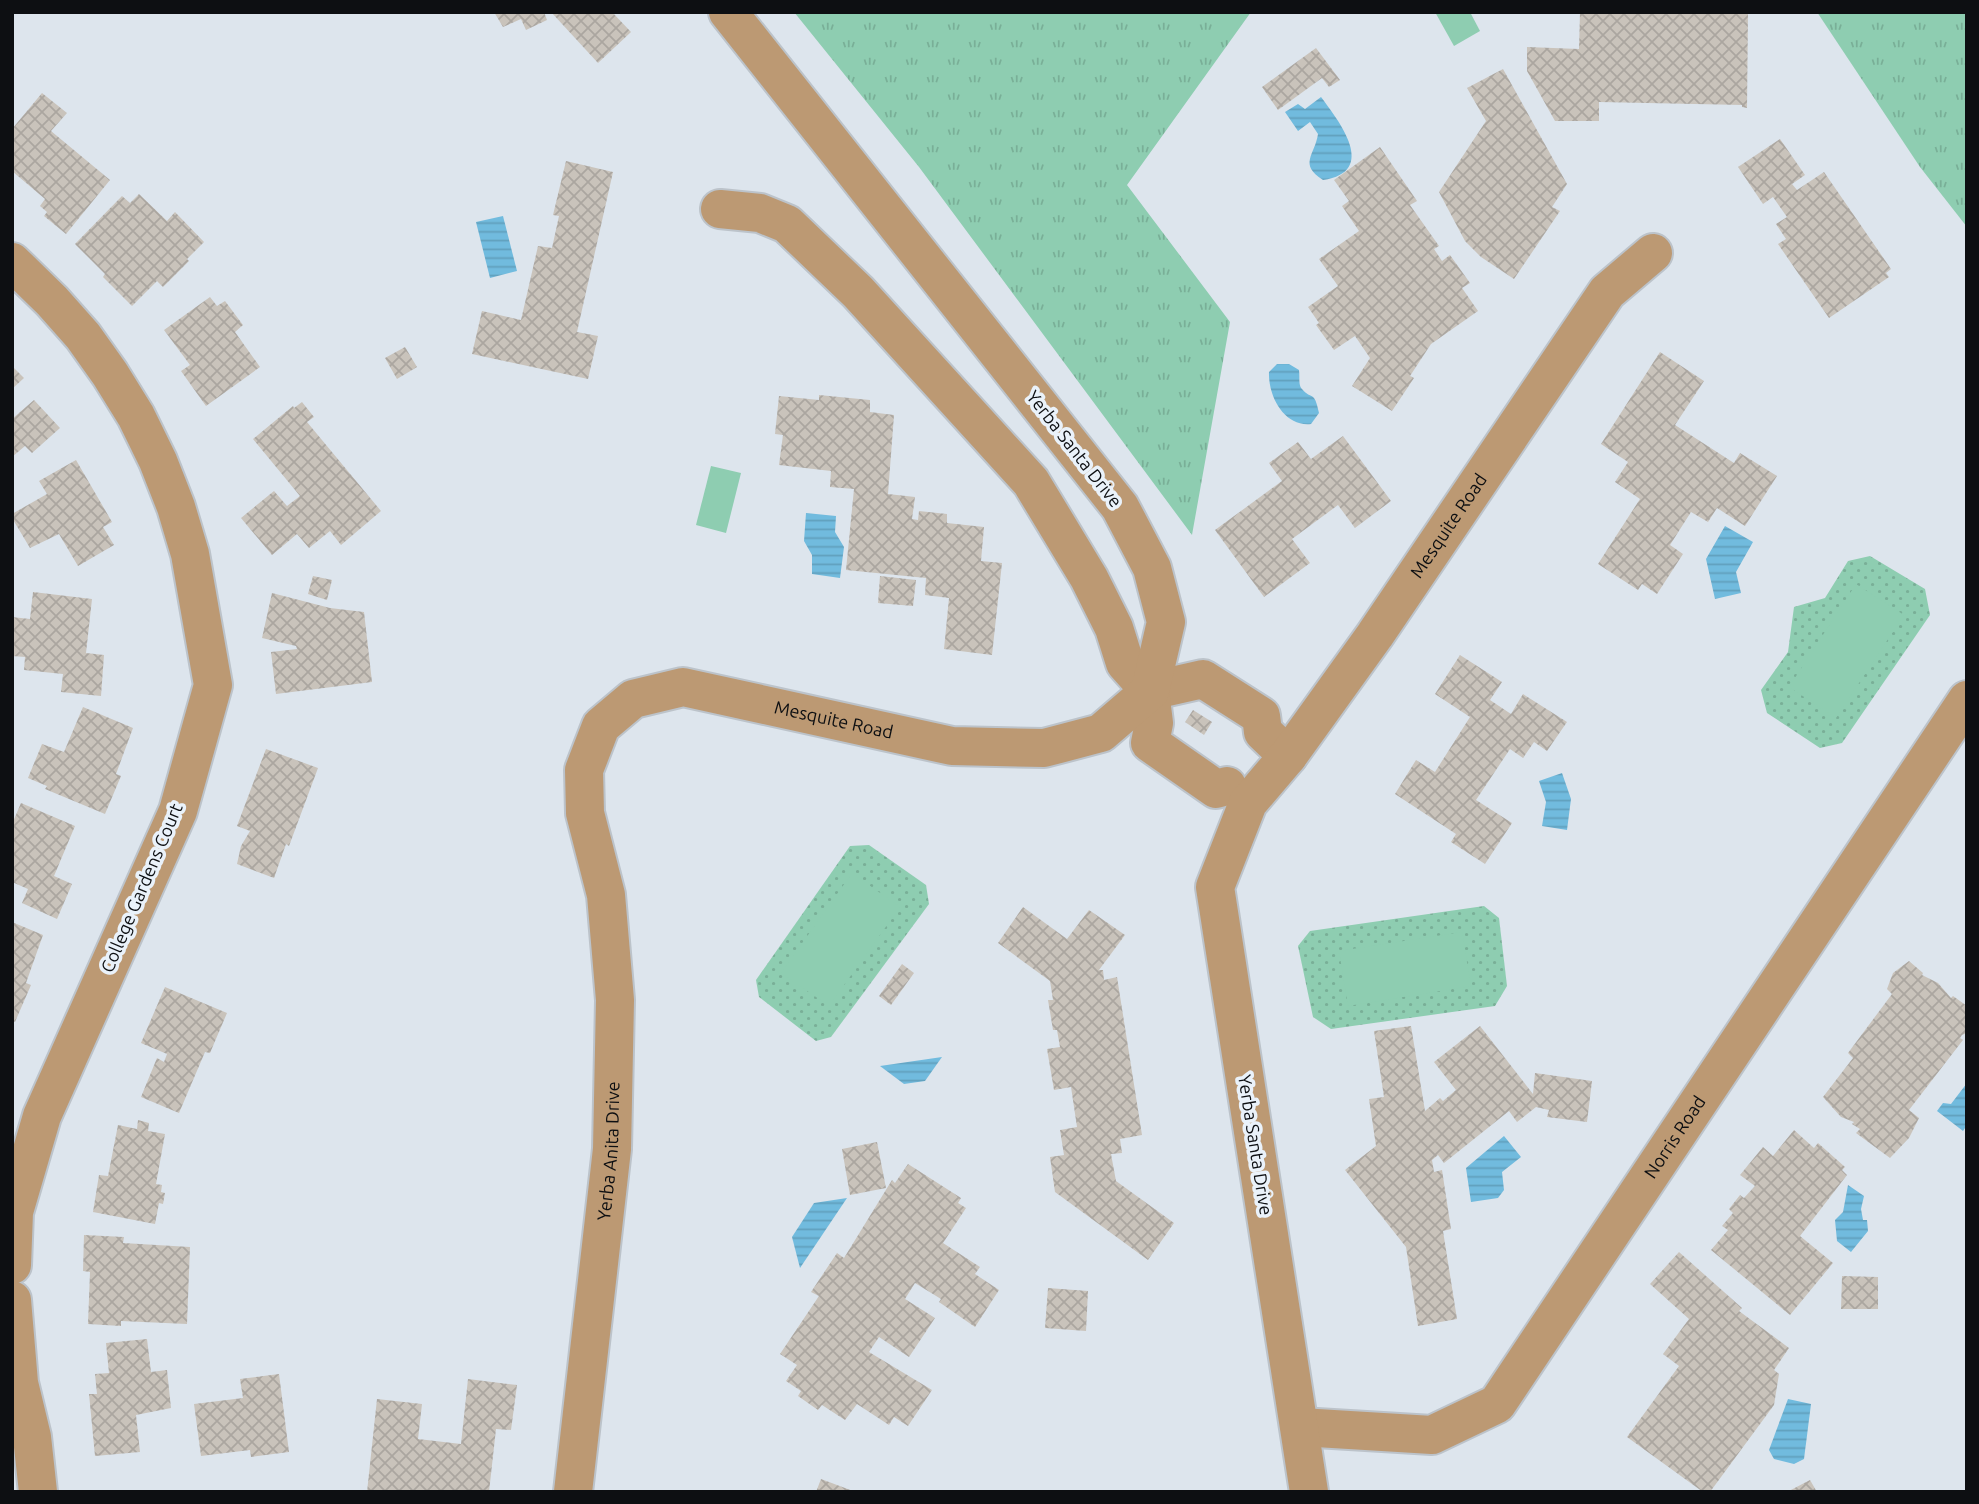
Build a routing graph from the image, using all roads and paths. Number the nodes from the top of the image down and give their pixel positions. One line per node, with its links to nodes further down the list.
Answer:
1 (728, 12): 5 (street, Yerba Santa Drive)
2 (720, 209): 5 (street)
3 (1653, 253): 7 (street, Mesquite Road)
4 (12, 262): 10 (street, College Gardens Court)
5 (1160, 700): 7 (street); 8 (street); 9 (street, Mesquite Road)
6 (1967, 700): 12 (street, Norris Road)
7 (1276, 744): 8 (street, Mesquite Road)
8 (1237, 794): 12 (street, Yerba Santa Drive)
9 (585, 813): 14 (street, Yerba Anita Drive)
10 (12, 1265)
11 (12, 1300): 13 (street)
12 (1300, 1427): 15 (street, Yerba Santa Drive)
13 (38, 1492)
14 (573, 1492)
15 (1309, 1492)

